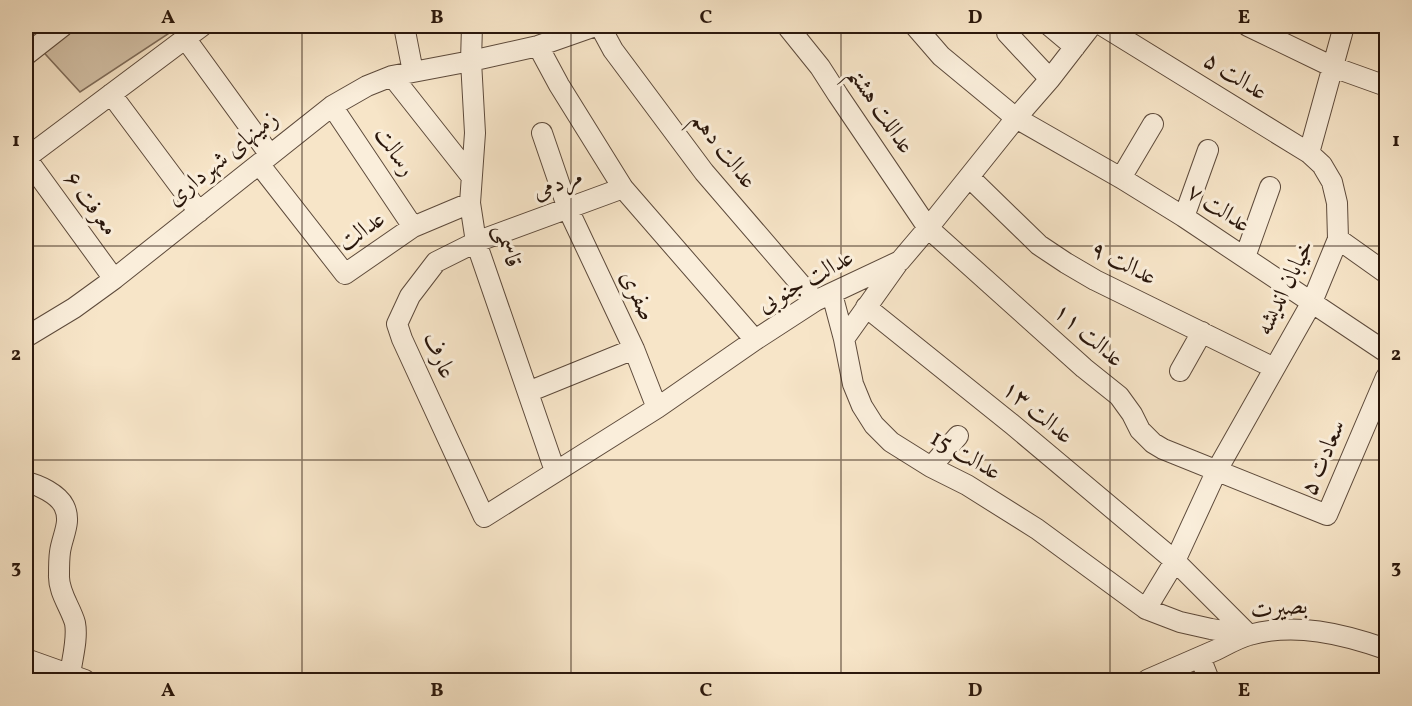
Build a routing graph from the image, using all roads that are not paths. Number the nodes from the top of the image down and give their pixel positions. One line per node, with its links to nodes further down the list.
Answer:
1 (63, 26): 18 (street)
2 (202, 26): 15 (street)
3 (404, 26): 21 (street)
4 (472, 26): 19 (street, قاسمی)
5 (595, 26): 16 (street, زمینهای شهرداری)
6 (600, 26): 51 (street, عدالت دهم)
7 (787, 26): 44 (street, عداللت هشتم)
8 (915, 26): 27 (street, عدالت ۷)
9 (1050, 26): 17 (street)
10 (1091, 26): 17 (street, عدالت جنوبی)
11 (1103, 26): 31 (street, عدالت ۵)
12 (1248, 26): 20 (street)
13 (1344, 26): 20 (street)
14 (1007, 33): 23 (street)
15 (185, 38): 25 (street); 33 (street)
16 (538, 46): 19 (street, زمینهای شهرداری); 38 (street)
17 (1075, 47): 23 (street, عدالت جنوبی)
18 (26, 55)
19 (471, 61): 21 (street, زمینهای شهرداری); 34 (street, قاسمی)
20 (1333, 67): 24 (street); 31 (street)
21 (413, 72): 22 (street, زمینهای شهرداری)
22 (392, 76): 26 (street, زمینهای شهرداری); 34 (street)
23 (1050, 79): 27 (street, عدالت جنوبی)
24 (1386, 87)
25 (111, 94): 32 (street); 41 (street)
26 (332, 106): 33 (street, زمینهای شهرداری); 43 (street, رسالت)
27 (1016, 118): 35 (street, عدالت جنوبی); 36 (street, عدالت ۷)
28 (1153, 124): 36 (street)
29 (542, 134): 40 (street, صفری)
30 (1208, 150): 42 (street)
31 (1309, 153): 45 (street, خیابان اندیشه)
32 (26, 158): 50 (street, معرفت ۶)
33 (264, 159): 41 (street, زمینهای شهرداری); 43 (street, عدالت)
34 (471, 176): 39 (street, قاسمی)
35 (969, 177): 44 (street, عدالت جنوبی); 54 (street, عدالت ۹)
36 (1121, 178): 42 (street, عدالت ۷)
37 (1270, 187): 47 (street)
38 (623, 188): 40 (street, مردمی); 57 (street)
39 (470, 203): 43 (street, عدالت); 46 (street, قاسمی)
40 (568, 209): 46 (street, مردمی); 58 (street, صفری)
41 (199, 212): 50 (street, زمینهای شهرداری)
42 (1184, 217): 47 (street, عدالت ۷)
43 (413, 227)
44 (928, 228): 48 (street, عدالت جنوبی); 67 (street, عدالت ۱۱)
45 (1338, 239): 49 (street); 52 (street, خیابان اندیشه)
46 (476, 242): 63 (street, قاسمی); 70 (street, عارف)
47 (1245, 257): 52 (street, عدالت ۷)
48 (900, 261): 51 (street, عدالت جنوبی); 53 (street)
49 (1386, 273)
50 (114, 279): 55 (street, زمینهای شهرداری)
51 (823, 297): 56 (street, عدالت 15); 57 (street, عدالت جنوبی)
52 (1312, 302): 59 (street, عدالت ۷); 60 (street, خیابان اندیشه)
53 (866, 307): 56 (street); 71 (street, عدالت ۱۳)
54 (1202, 332): 60 (street, عدالت ۹); 61 (street)
55 (27, 333)
56 (844, 339): 66 (street, عدالت 15)
57 (755, 340): 64 (street, عدالت جنوبی)
58 (634, 349): 63 (street); 64 (street, صفری)
59 (1386, 352)
60 (1274, 368): 67 (street, خیابان اندیشه)
61 (1180, 371)
62 (1386, 377): 67 (street, سعادت ۵)
63 (528, 392): 68 (street, قاسمی)
64 (657, 408): 68 (street, عدالت جنوبی)
65 (957, 435): 66 (street)
66 (931, 467): 72 (street, عدالت 15)
67 (1217, 470): 71 (street, خیابان اندیشه)
68 (555, 471): 70 (street, عدالت جنوبی)
69 (26, 482): 77 (street)
70 (484, 517)
71 (1174, 561): 72 (street, خیابان اندیشه); 73 (street, عدالت ۱۳)
72 (1146, 609): 73 (street, عدالت 15)
73 (1249, 635): 74 (street, بصیرت); 75 (street, بصیرت)
74 (1386, 649)
75 (1200, 657): 78 (street, بصیرت); 79 (street)
76 (26, 659): 77 (street)
77 (78, 678)
78 (1147, 681)
79 (1209, 681)

